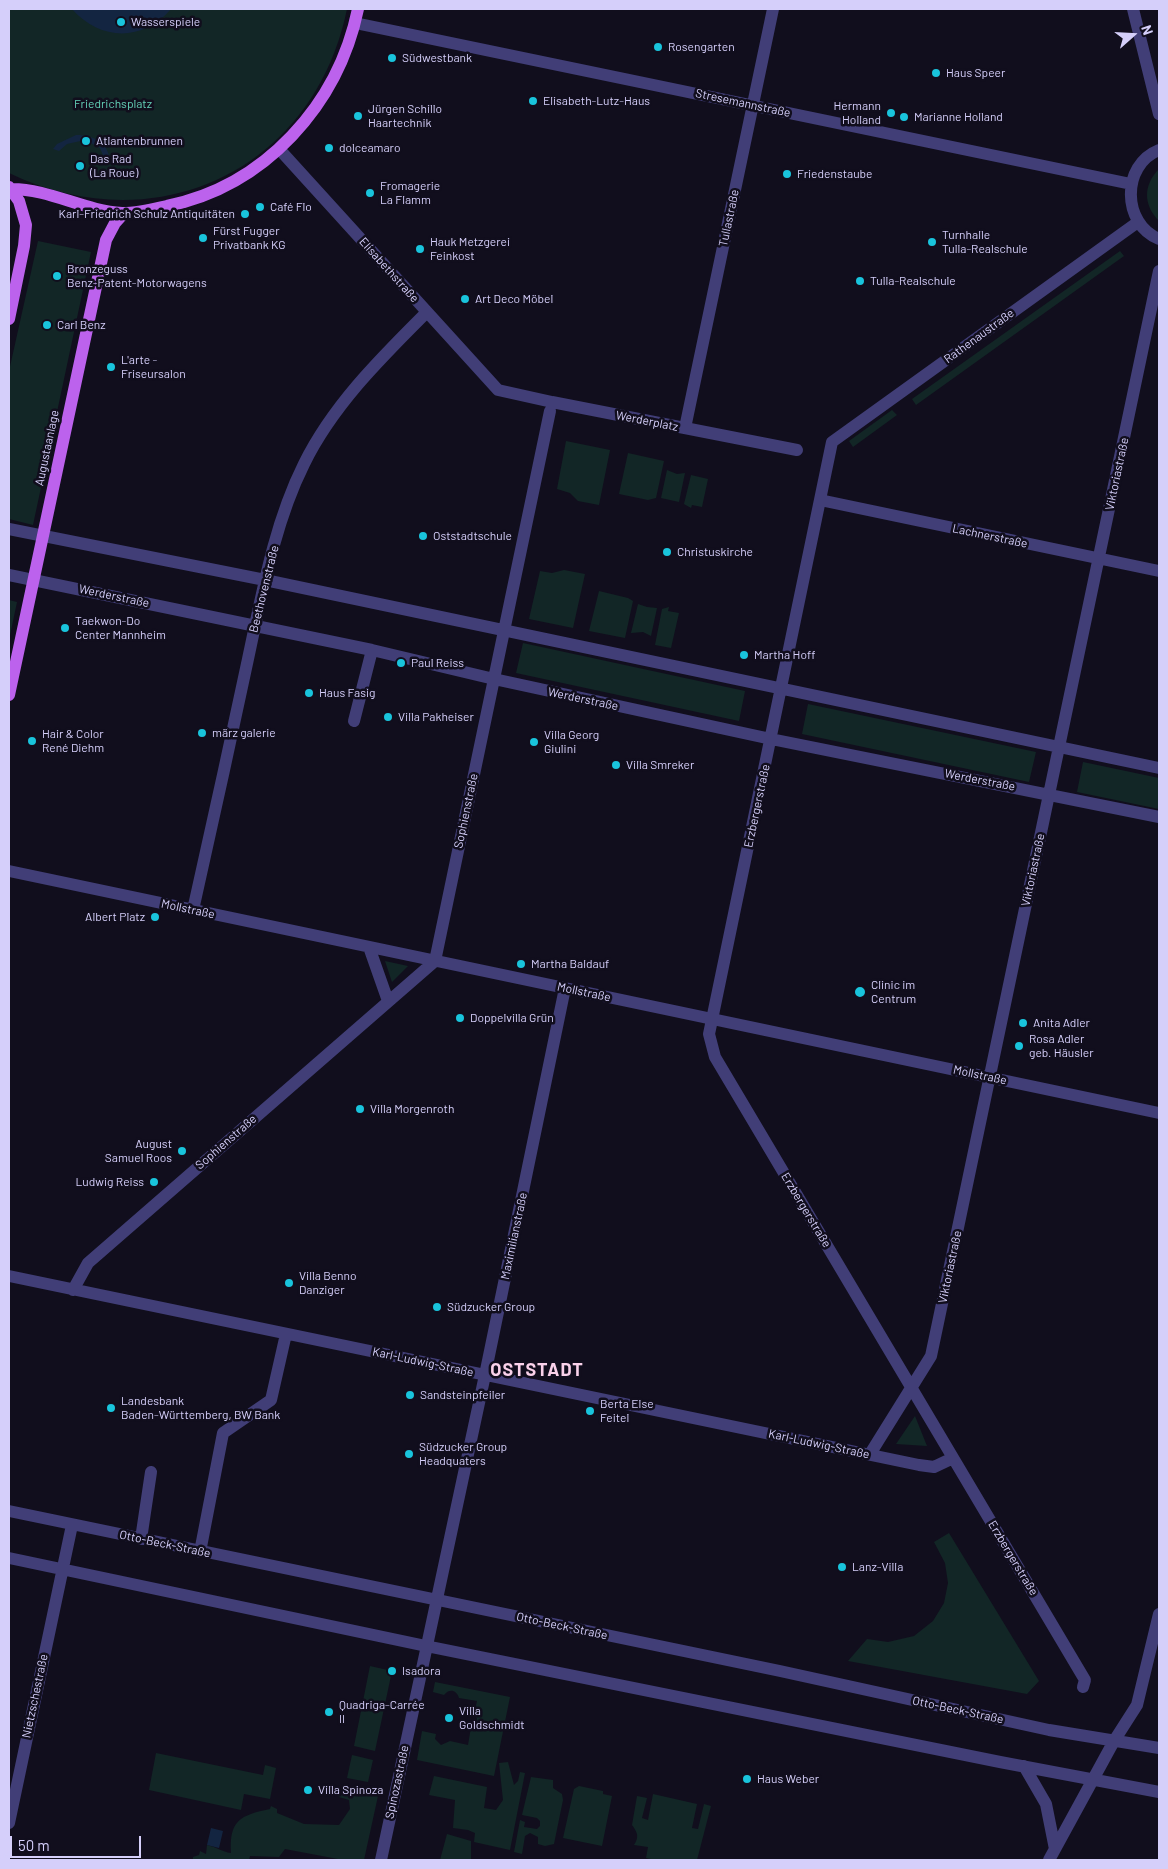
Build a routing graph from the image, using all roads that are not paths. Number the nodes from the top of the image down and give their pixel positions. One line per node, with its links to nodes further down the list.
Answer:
1 (358, 9): 4 (main road)
2 (773, 9): 5 (street, Tullastraße)
3 (1133, 9): 6 (street)
4 (355, 23): 5 (street, Stresemannstraße); 7 (main road)
5 (753, 105): 9 (street, Stresemannstraße); 19 (street, Tullastraße)
6 (1159, 114)
7 (280, 150): 11 (main road); 15 (street, Elisabethstraße)
8 (1159, 150): 9 (street)
9 (1131, 184): 12 (street)
10 (10, 188): 11 (main road); 16 (main road)
11 (124, 213): 23 (main road, Augustaanlage)
12 (1138, 222): 13 (street); 21 (street, Rathenaustraße)
13 (1159, 239)
14 (1159, 271): 24 (street, Viktoriastraße)
15 (427, 312): 17 (street, Elisabethstraße); 28 (street, Beethovenstraße)
16 (9, 319)
17 (498, 390): 19 (street, Werderplatz)
18 (550, 411): 30 (street)
19 (685, 428): 20 (street, Werderplatz)
20 (797, 450)
21 (820, 500): 24 (street, Lachnerstraße); 33 (street)
22 (9, 529): 23 (street)
23 (43, 535): 27 (main road, Augustaanlage); 28 (street)
24 (1099, 558): 25 (street, Lachnerstraße); 37 (street, Viktoriastraße)
25 (1159, 571)
26 (9, 575): 27 (street, Werderstraße)
27 (33, 579): 29 (street, Werderstraße); 34 (main road, Augustaanlage)
28 (265, 580): 29 (street, Beethovenstraße); 30 (street)
29 (255, 626): 31 (street, Werderstraße); 42 (street, Beethovenstraße)
30 (504, 631): 32 (street, Sophienstraße); 33 (street)
31 (372, 650): 32 (street, Werderstraße); 35 (street)
32 (494, 679): 36 (street, Werderstraße); 44 (street, Sophienstraße)
33 (781, 689): 36 (street, Erzbergerstraße); 37 (street)
34 (9, 694)
35 (354, 722)
36 (771, 739): 39 (street, Werderstraße); 47 (street, Erzbergerstraße)
37 (1059, 747): 38 (street); 39 (street, Viktoriastraße)
38 (1159, 768)
39 (1050, 794): 40 (street, Werderstraße); 48 (street, Viktoriastraße)
40 (1159, 817)
41 (9, 871): 42 (street, Mollstraße)
42 (193, 910): 43 (street, Mollstraße)
43 (369, 947): 44 (street, Mollstraße); 46 (street)
44 (435, 961): 45 (street, Mollstraße); 46 (street, Sophienstraße)
45 (565, 988): 47 (street, Mollstraße); 53 (street, Maximilianstraße)
46 (388, 1001): 51 (street, Sophienstraße)
47 (712, 1019): 48 (street, Mollstraße); 54 (street, Erzbergerstraße)
48 (990, 1077): 49 (street, Mollstraße); 54 (street, Viktoriastraße)
49 (1159, 1113)
50 (9, 1276): 51 (street, Karl-Ludwig-Straße)
51 (73, 1290): 52 (street, Karl-Ludwig-Straße)
52 (286, 1334): 53 (street, Karl-Ludwig-Straße); 61 (street)
53 (485, 1375): 55 (street, Karl-Ludwig-Straße); 64 (street, Maximilianstraße)
54 (911, 1388): 55 (street, Viktoriastraße); 56 (street, Erzbergerstraße)
55 (870, 1454): 56 (street, Karl-Ludwig-Straße)
56 (953, 1458): 67 (street, Erzbergerstraße)
57 (151, 1472): 60 (street)
58 (9, 1512): 59 (street, Otto-Beck-Straße)
59 (72, 1525): 60 (street, Otto-Beck-Straße); 63 (street, Nietzschestraße)
60 (140, 1539): 61 (street, Otto-Beck-Straße)
61 (200, 1552): 64 (street, Otto-Beck-Straße)
62 (9, 1558): 63 (street)
63 (62, 1569): 66 (street); 73 (street, Nietzschestraße)
64 (435, 1600): 66 (street, Spinozastraße); 68 (street, Otto-Beck-Straße)
65 (1159, 1614): 68 (street)
66 (426, 1646): 70 (street); 75 (street, Spinozastraße)
67 (1083, 1687)
68 (1114, 1741): 69 (street, Otto-Beck-Straße); 71 (street)
69 (1159, 1748)
70 (1024, 1766): 71 (street); 74 (street)
71 (1093, 1780): 72 (street); 74 (street)
72 (1159, 1792)
73 (9, 1823)
74 (1052, 1855)
75 (381, 1860)

